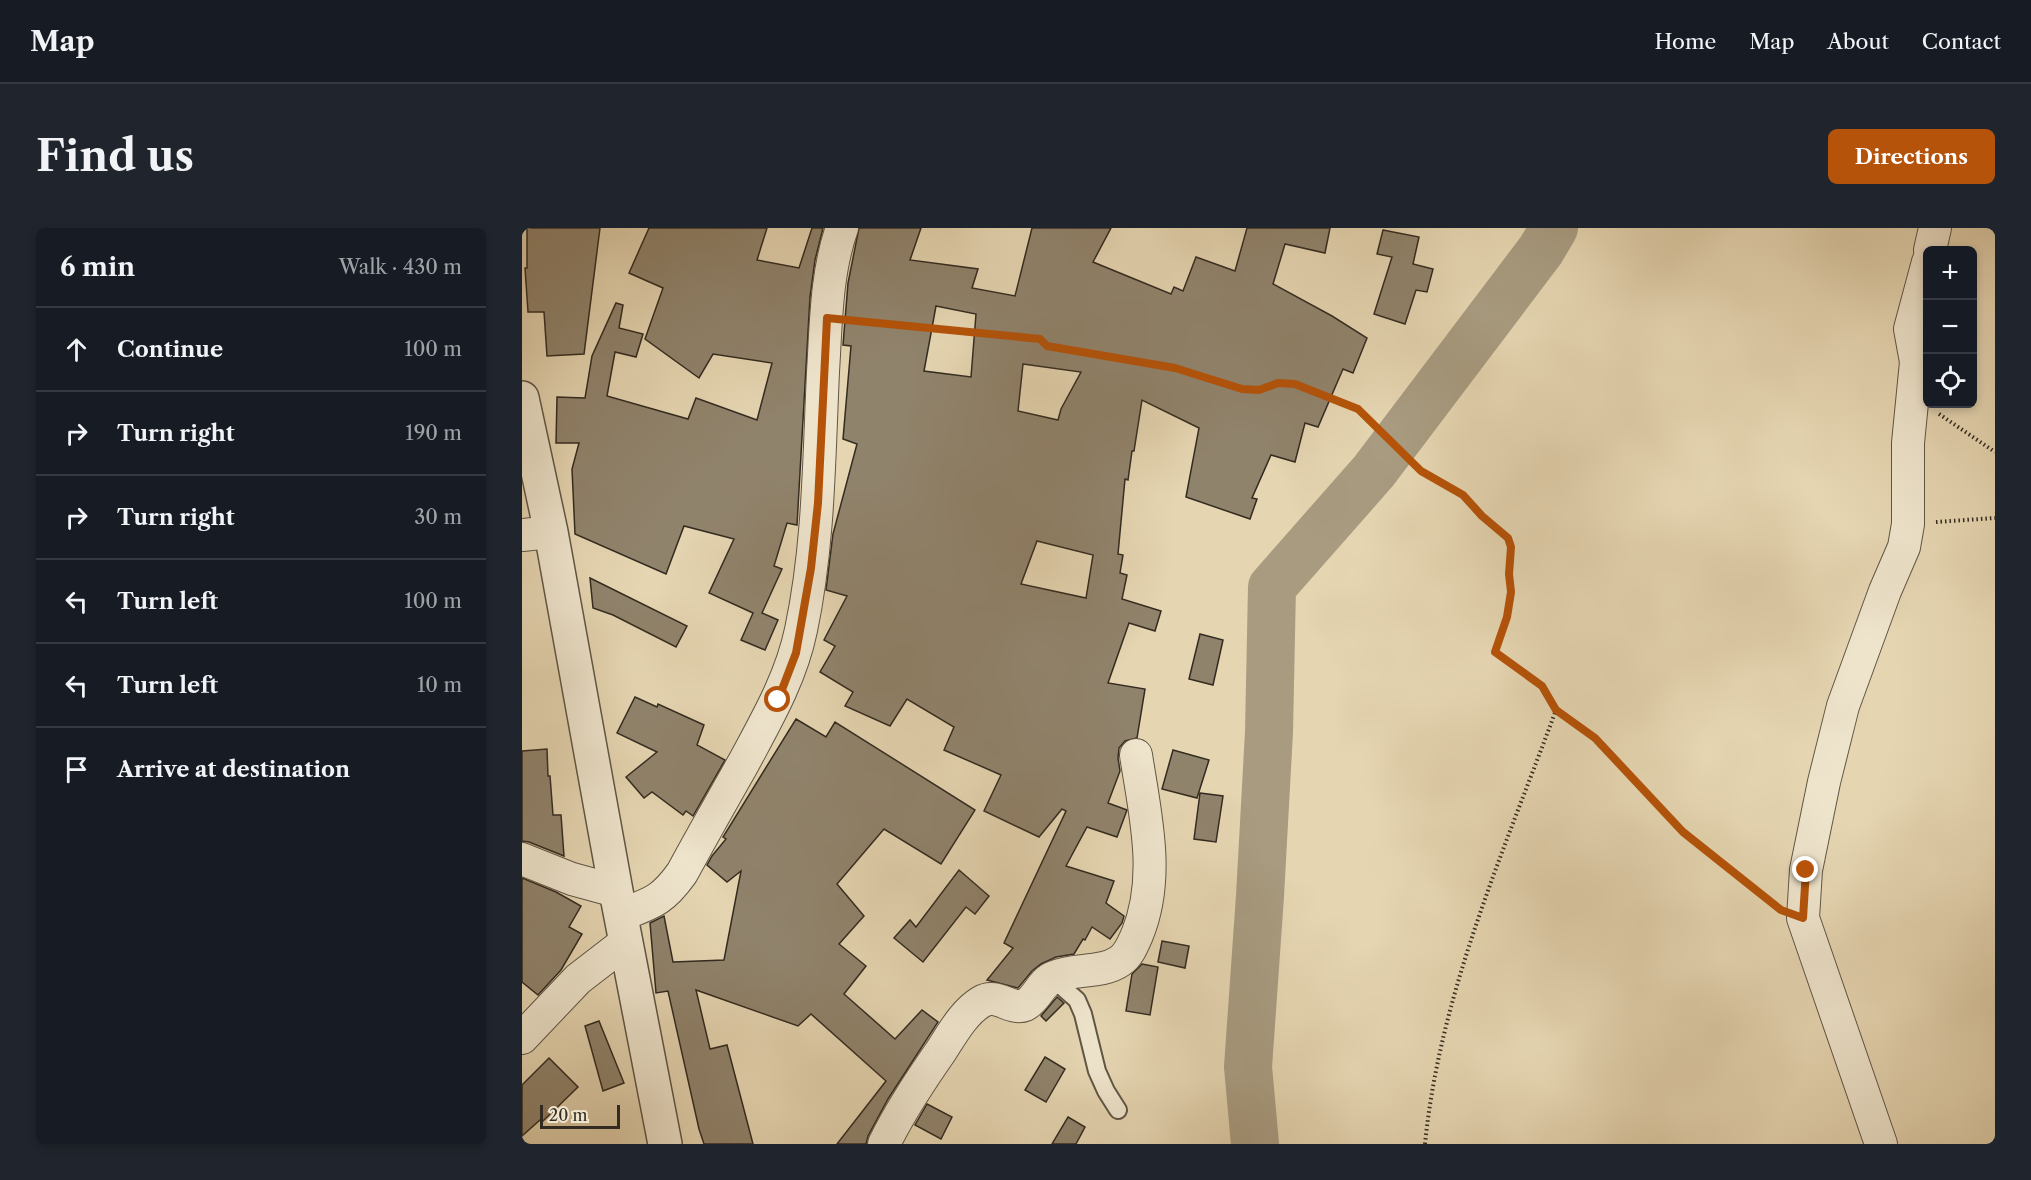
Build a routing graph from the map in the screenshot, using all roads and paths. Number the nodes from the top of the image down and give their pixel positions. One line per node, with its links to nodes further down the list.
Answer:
1 (843, 228): 5 (street)
2 (1935, 228): 3 (street)
3 (1931, 246)
4 (1923, 281): 6 (street)
5 (827, 318): 12 (path); 15 (street)
6 (1912, 396): 8 (path); 10 (street)
7 (522, 398): 11 (street)
8 (1995, 452)
9 (1995, 518): 10 (path)
10 (1908, 524): 16 (street)
11 (537, 533): 15 (street)
12 (1556, 710): 16 (path); 22 (path)
13 (1136, 755): 17 (street)
14 (522, 859): 15 (street)
15 (621, 916): 18 (street); 20 (street)
16 (1803, 918): 23 (street)
17 (1052, 978): 19 (lane); 21 (street)
18 (522, 1038)
19 (1118, 1110)
20 (665, 1144)
21 (884, 1144)
22 (1425, 1144)
23 (1881, 1144)

